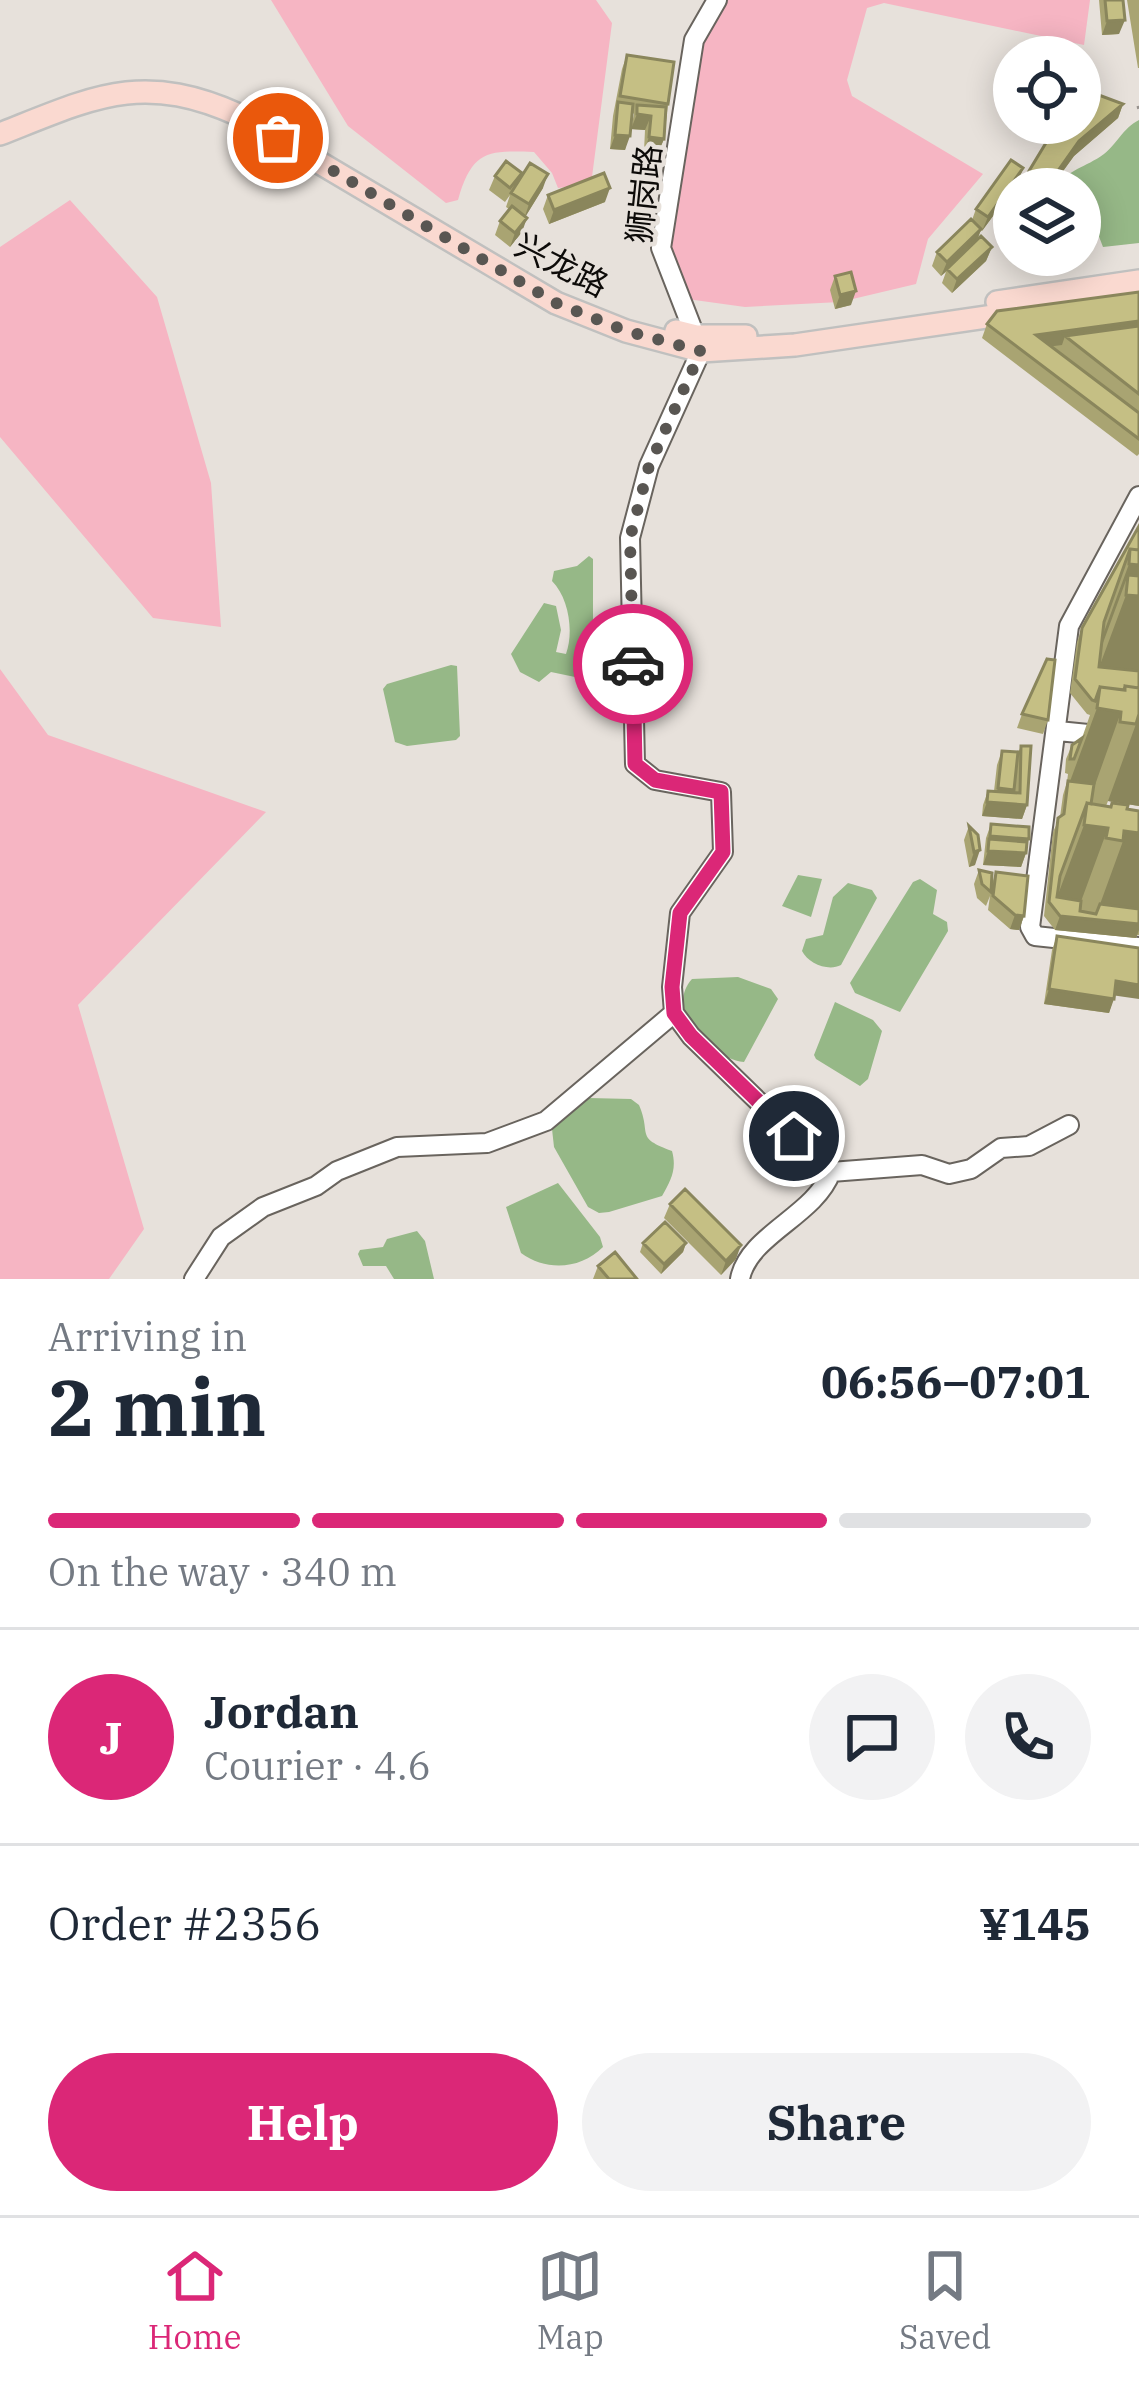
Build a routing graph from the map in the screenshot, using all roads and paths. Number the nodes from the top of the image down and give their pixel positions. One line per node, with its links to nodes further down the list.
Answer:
1 (717, 0): 6 (street, 狮岗路)
2 (0, 120): 6 (main road, 兴龙路)
3 (0, 134): 6 (main road, 兴龙路)
4 (1139, 280): 6 (main road, 兴龙路)
5 (1139, 294): 6 (main road, 兴龙路)
6 (699, 344): 11 (street)
7 (1139, 496): 8 (street)
8 (1058, 731): 9 (street); 10 (street)
9 (1139, 739)
10 (1139, 946)
11 (674, 1013): 13 (street); 14 (street)
12 (1069, 1125): 13 (street)
13 (831, 1172): 15 (street)
14 (194, 1279)
15 (740, 1279)

